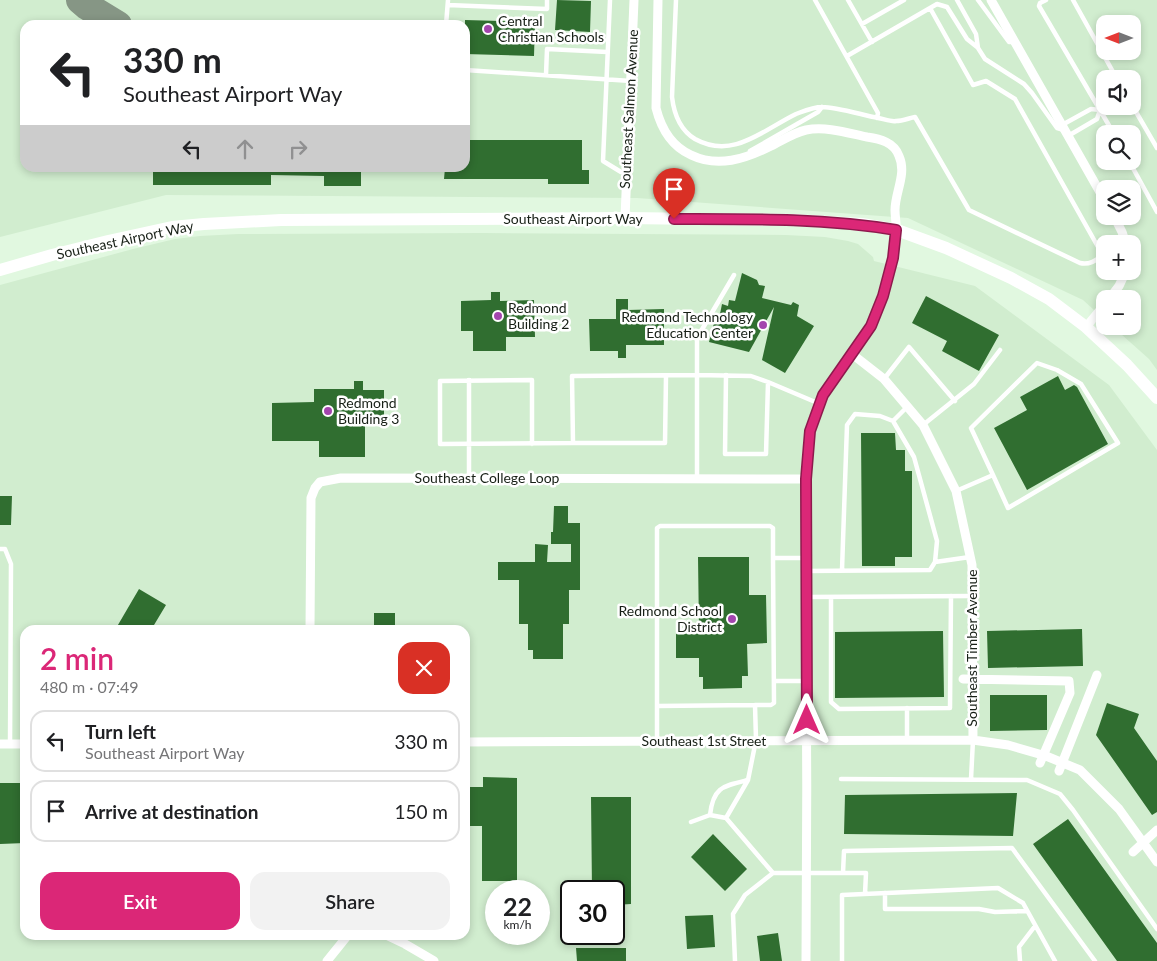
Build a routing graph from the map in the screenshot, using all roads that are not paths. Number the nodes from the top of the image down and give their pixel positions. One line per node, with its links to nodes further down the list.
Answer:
1 (547, 0): 14 (lane)
2 (610, 0): 21 (lane)
3 (634, 0): 27 (street, Southeast Salmon Avenue)
4 (658, 0): 36 (street)
5 (676, 0): 29 (lane)
6 (814, 0): 22 (lane)
7 (848, 0): 17 (lane)
8 (904, 0): 17 (lane)
9 (957, 0): 20 (lane)
10 (978, 0): 19 (lane)
11 (991, 0): 19 (street)
12 (1046, 0): 28 (lane)
13 (1073, 0): 24 (lane)
14 (448, 2): 16 (lane)
15 (930, 8): 18 (lane); 20 (lane); 33 (lane)
16 (446, 20)
17 (862, 24): 18 (lane)
18 (872, 42): 22 (lane)
19 (1015, 42): 34 (street)
20 (978, 48): 34 (lane)
21 (607, 52): 25 (lane); 26 (lane)
22 (847, 56): 33 (lane)
23 (470, 70): 25 (lane)
24 (1112, 70)
25 (546, 75): 26 (lane)
26 (606, 80): 27 (lane); 38 (lane)
27 (631, 81): 38 (street, Southeast Salmon Avenue)
28 (1096, 103)
29 (822, 107): 33 (lane); 36 (lane)
30 (1096, 110): 34 (lane)
31 (1098, 115): 34 (lane)
32 (1137, 115): 35 (lane)
33 (878, 118)
34 (1065, 130): 39 (street)
35 (1157, 148)
36 (745, 157): 42 (street)
37 (1134, 170): 40 (lane)
38 (627, 173): 41 (street, Southeast Salmon Avenue)
39 (1096, 185)
40 (1157, 212)
41 (624, 218): 42 (main road, Southeast Airport Way); 43 (main road, Southeast Airport Way)
42 (896, 230): 46 (main road, Southeast Airport Way); 48 (street)
43 (0, 270)
44 (734, 275): 50 (lane)
45 (1096, 315): 46 (street)
46 (1086, 327): 55 (main road, Southeast Airport Way)
47 (1000, 350): 56 (lane)
48 (852, 354): 52 (street, Southeast Timber Avenue); 57 (street)
49 (666, 376): 50 (lane); 61 (lane); 61 (lane)
50 (697, 376): 51 (lane); 66 (lane)
51 (726, 376): 54 (lane); 54 (lane)
52 (884, 379): 56 (lane); 58 (street, Southeast Timber Avenue)
53 (469, 380): 62 (lane); 62 (lane); 63 (lane)
54 (768, 382): 57 (lane)
55 (1157, 398)
56 (955, 401): 60 (lane)
57 (820, 404): 67 (street)
58 (908, 407): 59 (lane); 60 (street, Southeast Timber Avenue)
59 (893, 421): 73 (lane); 74 (lane)
60 (923, 425): 68 (street, Southeast Timber Avenue)
61 (573, 443): 63 (lane)
62 (469, 444): 63 (lane); 65 (lane)
63 (532, 444)
64 (993, 475): 64 (lane); 68 (lane)
65 (469, 478): 66 (street, Southeast College Loop); 80 (street, Southeast College Loop)
66 (697, 478): 67 (street, Southeast College Loop)
67 (806, 479): 72 (street)
68 (956, 491): 70 (street, Southeast Timber Avenue)
69 (0, 549): 95 (lane)
70 (971, 557): 73 (lane); 77 (street, Southeast Timber Avenue)
71 (773, 558): 72 (lane); 83 (lane); 86 (lane)
72 (806, 558): 75 (street)
73 (935, 562): 74 (lane)
74 (842, 570): 75 (lane)
75 (806, 571): 78 (street)
76 (951, 596): 77 (lane); 79 (lane); 87 (lane)
77 (972, 596): 91 (street, Southeast Timber Avenue)
78 (806, 597): 79 (lane); 84 (street)
79 (831, 597): 87 (lane)
80 (310, 625)
81 (1097, 675): 98 (street)
82 (963, 679): 97 (street)
83 (774, 681): 84 (lane); 85 (lane)
84 (807, 681): 89 (street)
85 (755, 705): 86 (lane); 88 (lane)
86 (657, 706): 92 (lane)
87 (907, 708): 90 (lane)
88 (756, 740): 89 (street, Southeast 1st Street); 92 (street, Southeast 1st Street); 101 (lane)
89 (807, 740): 90 (street, Southeast 1st Street); 109 (street)
90 (907, 740): 91 (street, Southeast 1st Street)
91 (973, 740): 100 (lane); 107 (street, Southeast 1st Street)
92 (657, 741): 93 (street, Southeast 1st Street)
93 (470, 742)
94 (0, 744): 95 (street)
95 (10, 744): 96 (street)
96 (20, 744)
97 (1040, 763)
98 (1059, 771)
99 (841, 779): 100 (lane)
100 (971, 779): 115 (lane)
101 (748, 780): 102 (lane); 103 (lane)
102 (710, 815): 103 (lane); 104 (lane)
103 (726, 818): 108 (lane)
104 (691, 822)
105 (1157, 830): 106 (street)
106 (1133, 852)
107 (1157, 862)
108 (773, 873): 109 (lane); 120 (lane)
109 (807, 873): 110 (lane); 121 (street)
110 (843, 873): 112 (lane); 125 (lane)
111 (886, 893): 112 (lane); 113 (lane); 113 (lane)
112 (865, 894): 122 (lane)
113 (1027, 911): 114 (lane)
114 (1035, 926): 123 (lane); 124 (lane)
115 (1157, 929)
116 (344, 940): 118 (street)
117 (397, 940): 119 (street)
118 (327, 961)
119 (434, 961)
120 (735, 961)
121 (806, 961)
122 (842, 961)
123 (1020, 961)
124 (1055, 961)
125 (1095, 961)

